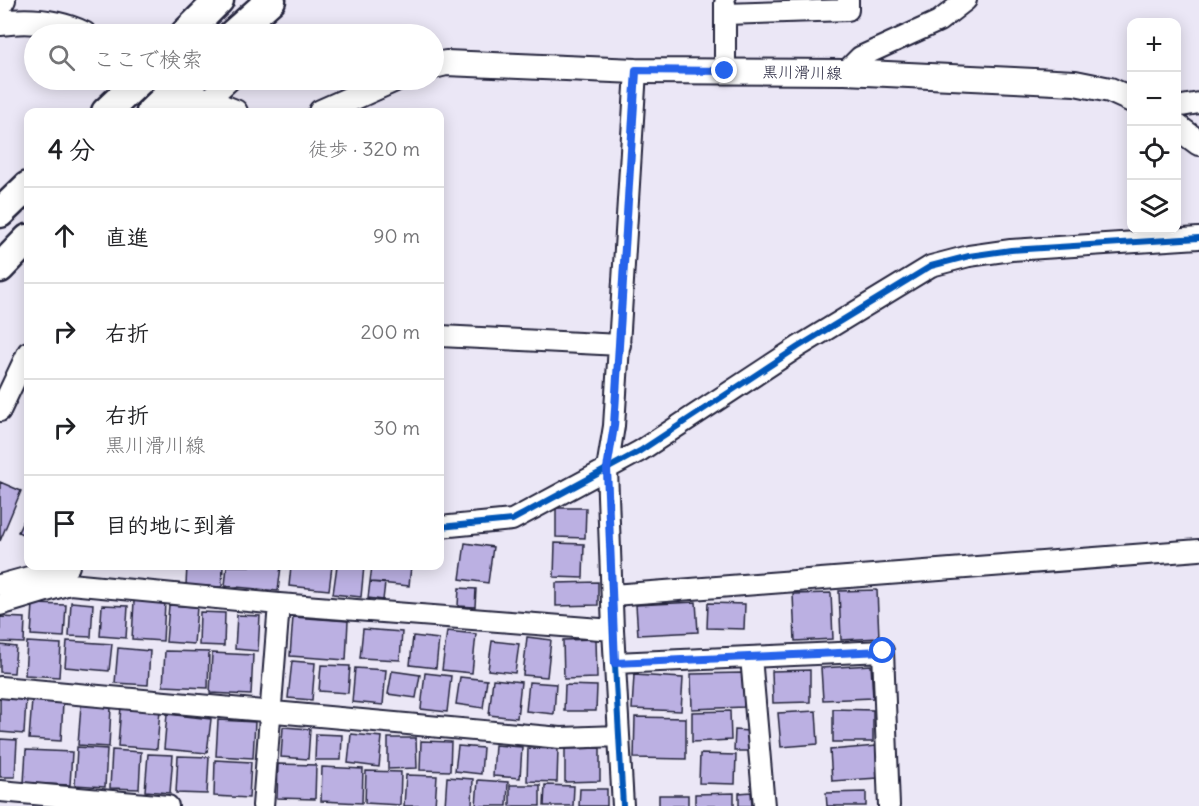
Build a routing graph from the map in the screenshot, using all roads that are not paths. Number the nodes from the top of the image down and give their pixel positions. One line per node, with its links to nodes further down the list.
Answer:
1 (5, 0): 7 (street)
2 (219, 0): 10 (highway)
3 (271, 0): 11 (highway)
4 (848, 0): 6 (street)
5 (966, 0): 15 (street)
6 (725, 7): 14 (street)
7 (0, 9)
8 (0, 22): 9 (main road)
9 (53, 24)
10 (195, 24)
11 (244, 24)
12 (444, 64): 13 (main road, 黒川滑川線)
13 (636, 70): 14 (main road, 黒川滑川線); 34 (street)
14 (725, 71): 15 (main road, 黒川滑川線)
15 (845, 72): 19 (main road, 黒川滑川線)
16 (129, 90): 22 (highway)
17 (370, 90): 25 (main road)
18 (181, 93): 23 (highway); 24 (main road)
19 (1127, 98)
20 (1199, 103): 21 (street)
21 (1181, 106)
22 (110, 108)
23 (157, 108)
24 (224, 108)
25 (330, 108)
26 (1181, 130): 27 (main road)
27 (1199, 143)
28 (24, 190): 29 (highway)
29 (0, 213)
30 (1199, 238): 37 (street)
31 (24, 243): 32 (highway)
32 (0, 268)
33 (444, 336): 34 (street)
34 (620, 345): 37 (street)
35 (24, 360): 36 (street)
36 (0, 411)
37 (607, 469): 38 (street); 42 (street)
38 (444, 527)
39 (1199, 550): 42 (street)
40 (54, 570): 41 (street)
41 (0, 585)
42 (613, 595): 45 (street)
43 (279, 604): 44 (street); 45 (street); 49 (street)
44 (0, 606)
45 (613, 630): 47 (street)
46 (751, 657): 47 (street); 55 (street); 56 (street)
47 (615, 663): 50 (street)
48 (0, 687): 49 (street)
49 (270, 711): 50 (street); 53 (street)
50 (619, 736): 54 (street)
51 (0, 791): 52 (street)
52 (168, 806)
53 (262, 806)
54 (623, 806)
55 (764, 806)
56 (889, 806)

